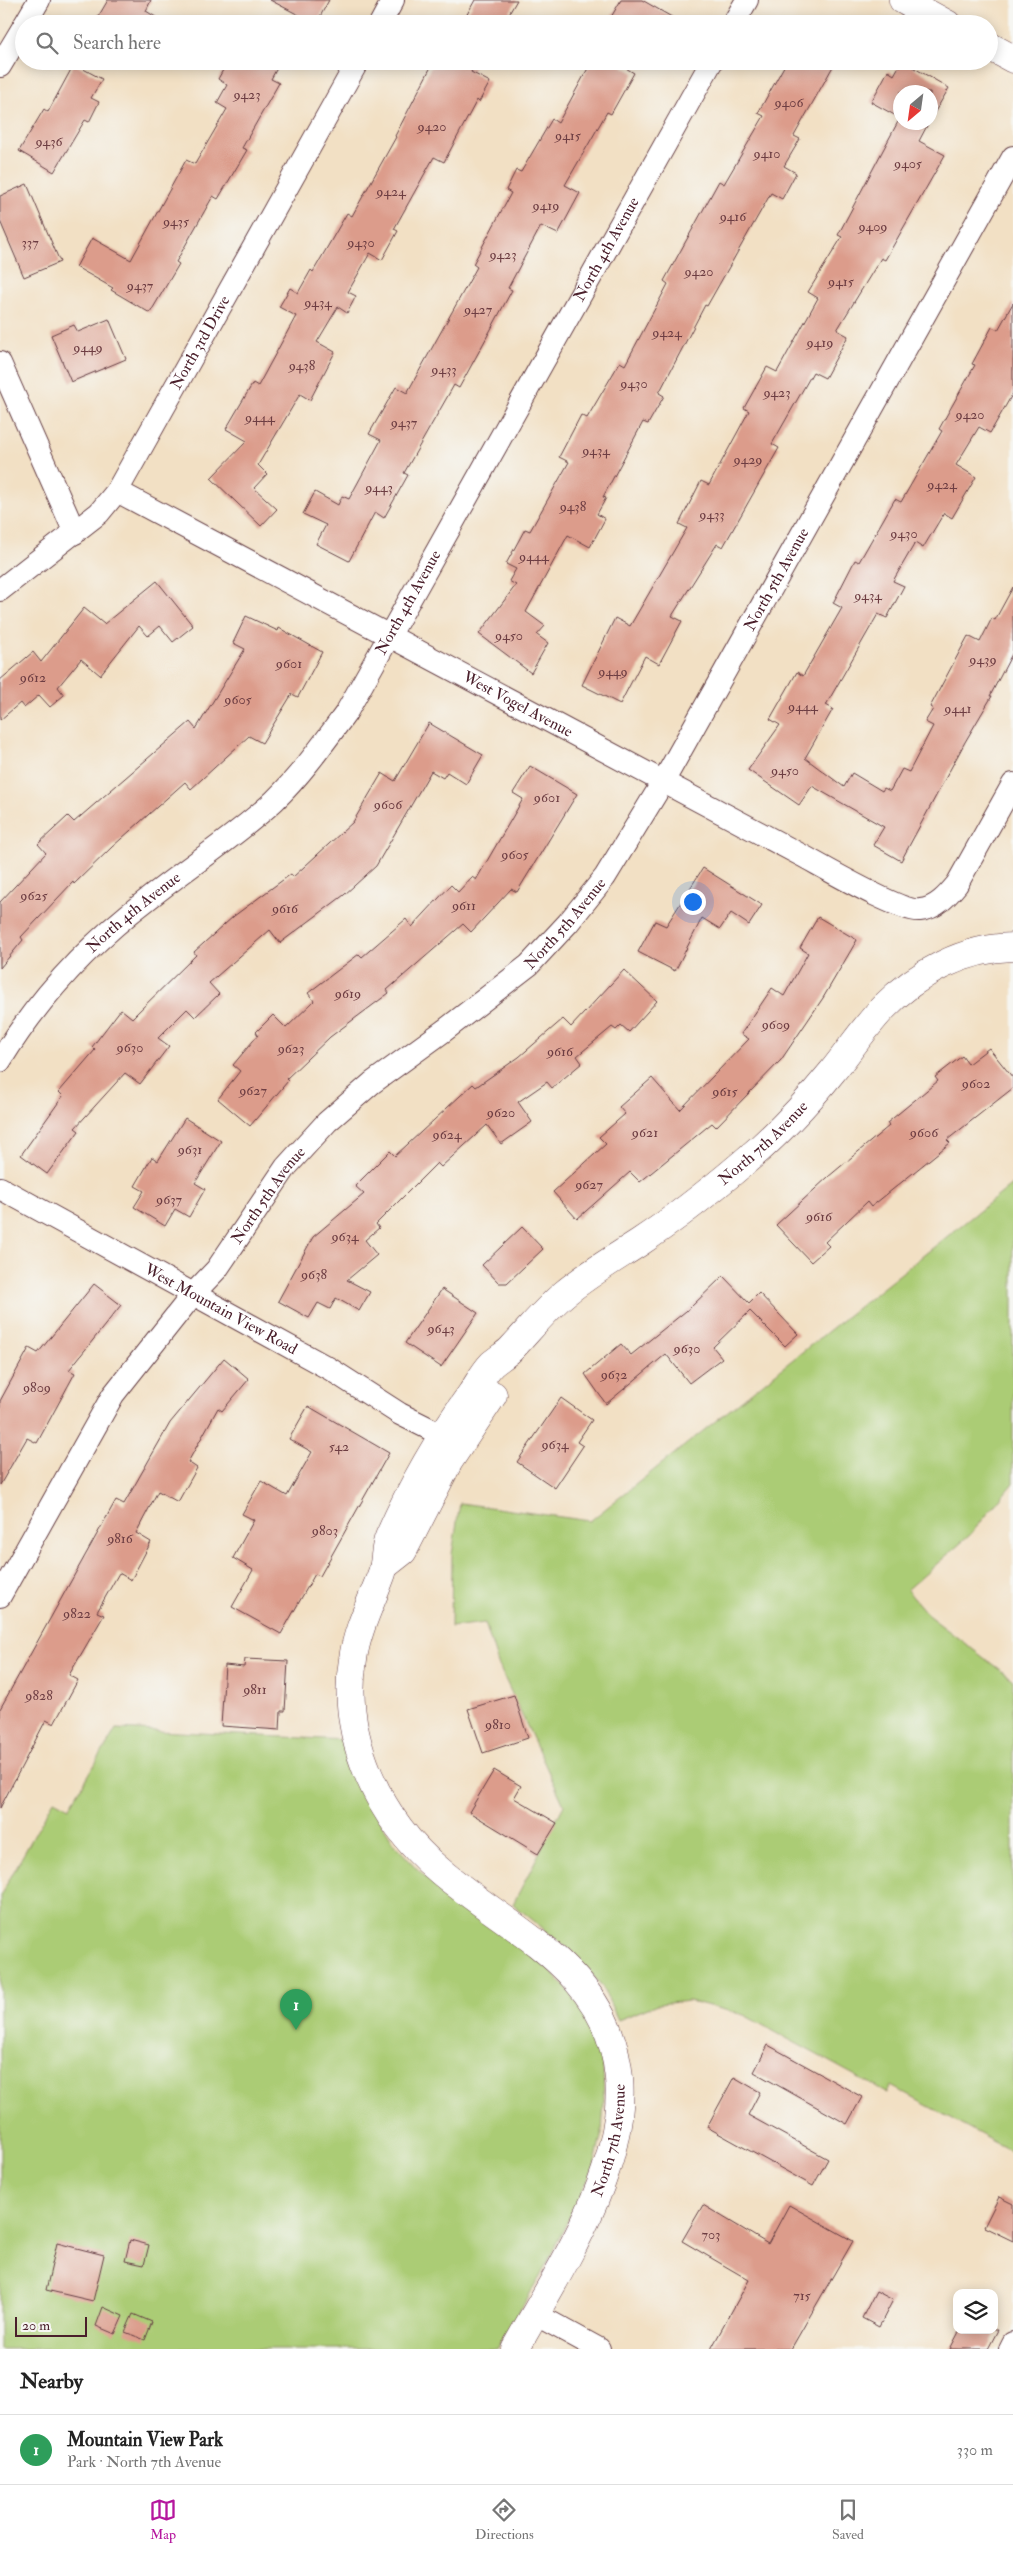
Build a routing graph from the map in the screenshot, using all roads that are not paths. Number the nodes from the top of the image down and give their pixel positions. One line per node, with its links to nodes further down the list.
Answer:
1 (39, 0): 5 (street)
2 (393, 0): 6 (street)
3 (747, 0): 7 (street)
4 (903, 0): 8 (street)
5 (30, 15)
6 (385, 15)
7 (738, 15)
8 (930, 15)
9 (15, 40): 12 (street)
10 (998, 51): 11 (street)
11 (1013, 59)
12 (0, 66)
13 (353, 70): 17 (street, North 3rd Drive)
14 (707, 70): 20 (street, North 4th Avenue)
15 (1013, 157): 21 (street, North 5th Avenue)
16 (0, 363): 18 (street)
17 (117, 491): 18 (street, North 3rd Drive); 20 (street, West Vogel Avenue)
18 (75, 533): 19 (street, North 3rd Drive)
19 (0, 590)
20 (391, 636): 21 (street, West Vogel Avenue); 24 (street, North 4th Avenue)
21 (663, 782): 22 (street, West Vogel Avenue); 26 (street, North 5th Avenue)
22 (1013, 784)
23 (1013, 947): 27 (street, North 7th Avenue)
24 (0, 1060)
25 (0, 1188): 26 (street, West Mountain View Road)
26 (194, 1293): 27 (street, West Mountain View Road); 28 (street, North 5th Avenue)
27 (452, 1437): 29 (street, North 7th Avenue)
28 (0, 1596)
29 (534, 2314): 31 (street, North 7th Avenue); 32 (street)
30 (1013, 2343): 33 (street)
31 (515, 2349)
32 (600, 2349)
33 (1010, 2349)

